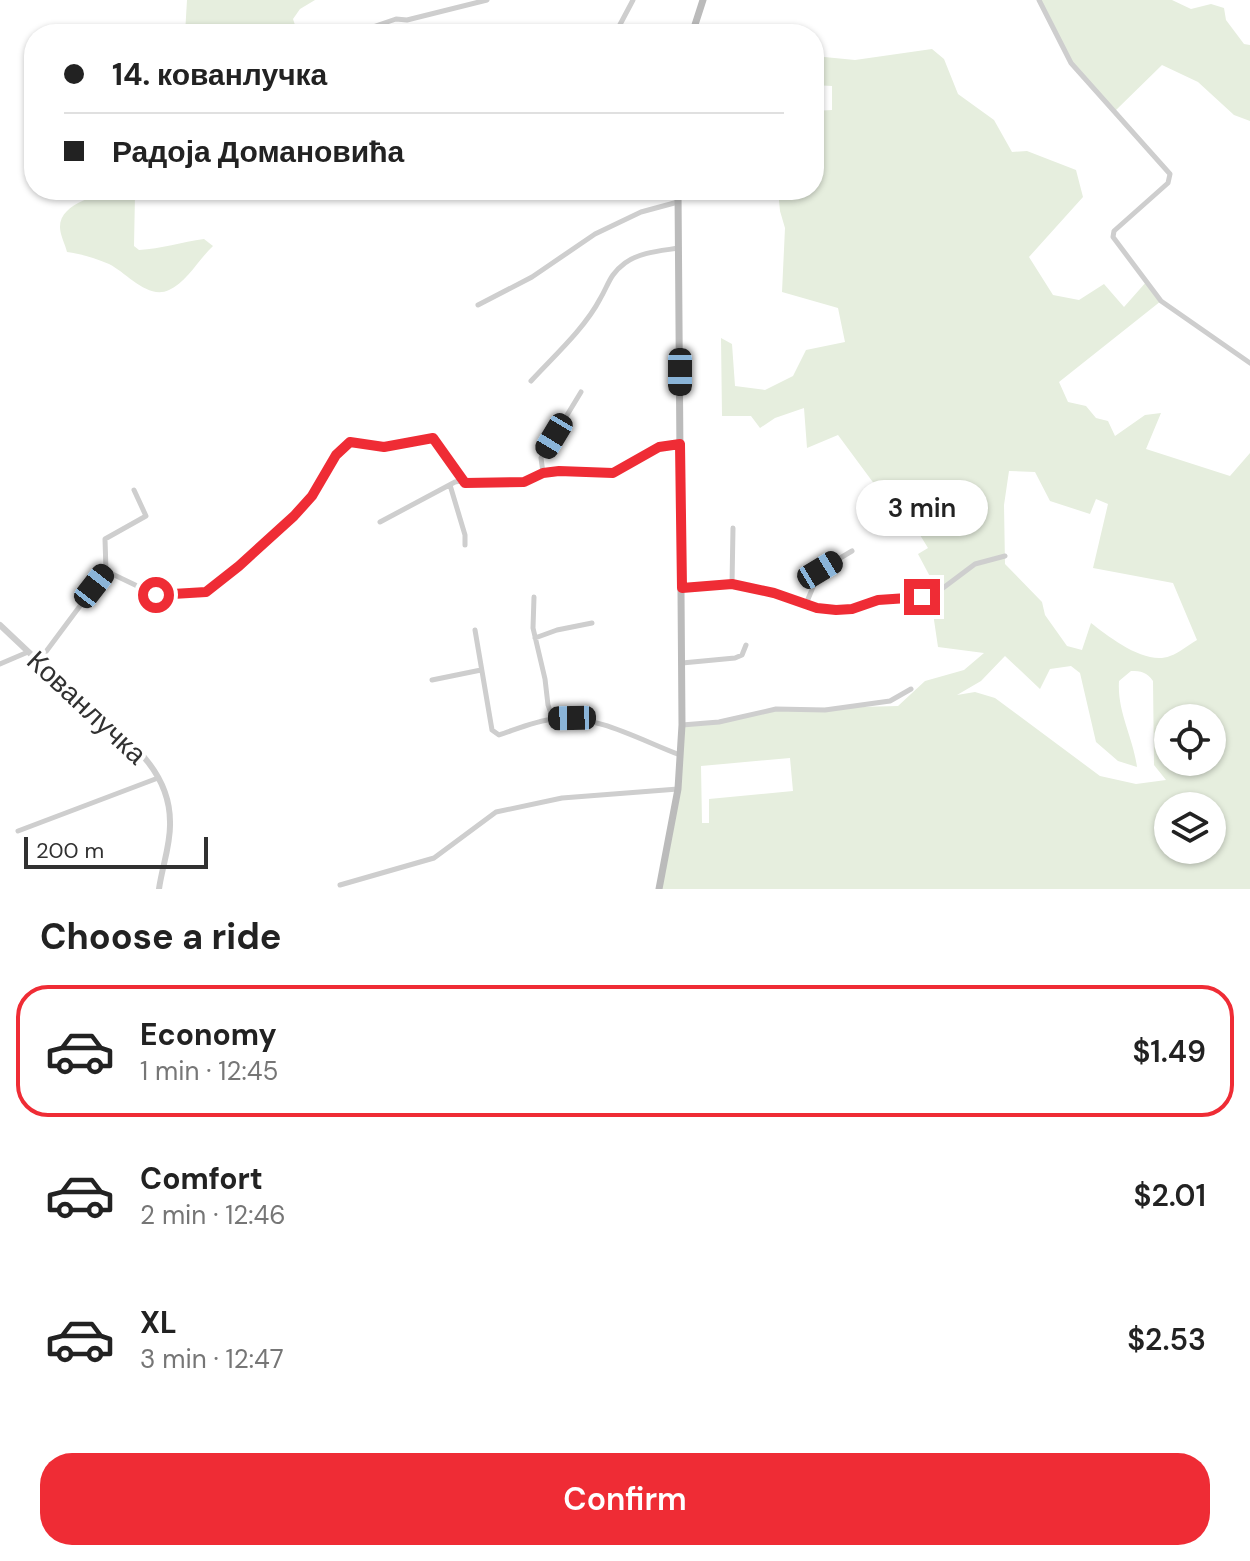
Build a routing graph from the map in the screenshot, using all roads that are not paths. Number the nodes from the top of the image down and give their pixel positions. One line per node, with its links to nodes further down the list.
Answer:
1 (487, 0): 5 (street)
2 (633, 0): 6 (street)
3 (703, 0): 7 (main road)
4 (1039, 0): 11 (street)
5 (381, 24)
6 (620, 24)
7 (695, 24)
8 (678, 202): 9 (main road); 10 (street)
9 (679, 248): 12 (street); 14 (main road)
10 (478, 305)
11 (1250, 363)
12 (531, 381)
13 (581, 392): 15 (street)
14 (680, 444): 15 (street); 26 (main road)
15 (543, 473): 16 (street)
16 (462, 481): 17 (street); 24 (street)
17 (450, 485): 19 (street); 21 (street)
18 (134, 490): 24 (street)
19 (380, 522)
20 (733, 528): 25 (street)
21 (465, 545)
22 (852, 551): 28 (street)
23 (1005, 556): 28 (street)
24 (106, 571): 35 (street)
25 (732, 584): 26 (street); 28 (street)
26 (682, 588): 36 (main road)
27 (534, 597): 32 (street)
28 (806, 604)
29 (592, 623): 32 (street)
30 (0, 625): 34 (street, Кованлучка)
31 (475, 630): 38 (street)
32 (535, 638): 41 (street)
33 (746, 645): 36 (street)
34 (28, 652): 35 (street, Кованлучка); 37 (street)
35 (39, 661): 44 (street, Кованлучка)
36 (682, 663): 42 (main road)
37 (0, 664)
38 (481, 670): 39 (street); 41 (street)
39 (432, 680)
40 (911, 689): 42 (street)
41 (553, 719): 43 (street)
42 (682, 725): 43 (main road)
43 (681, 759): 45 (main road)
44 (158, 778): 46 (street); 48 (street, Кованлучка)
45 (678, 789): 47 (street); 49 (main road)
46 (18, 831)
47 (340, 885)
48 (159, 889)
49 (659, 889)

